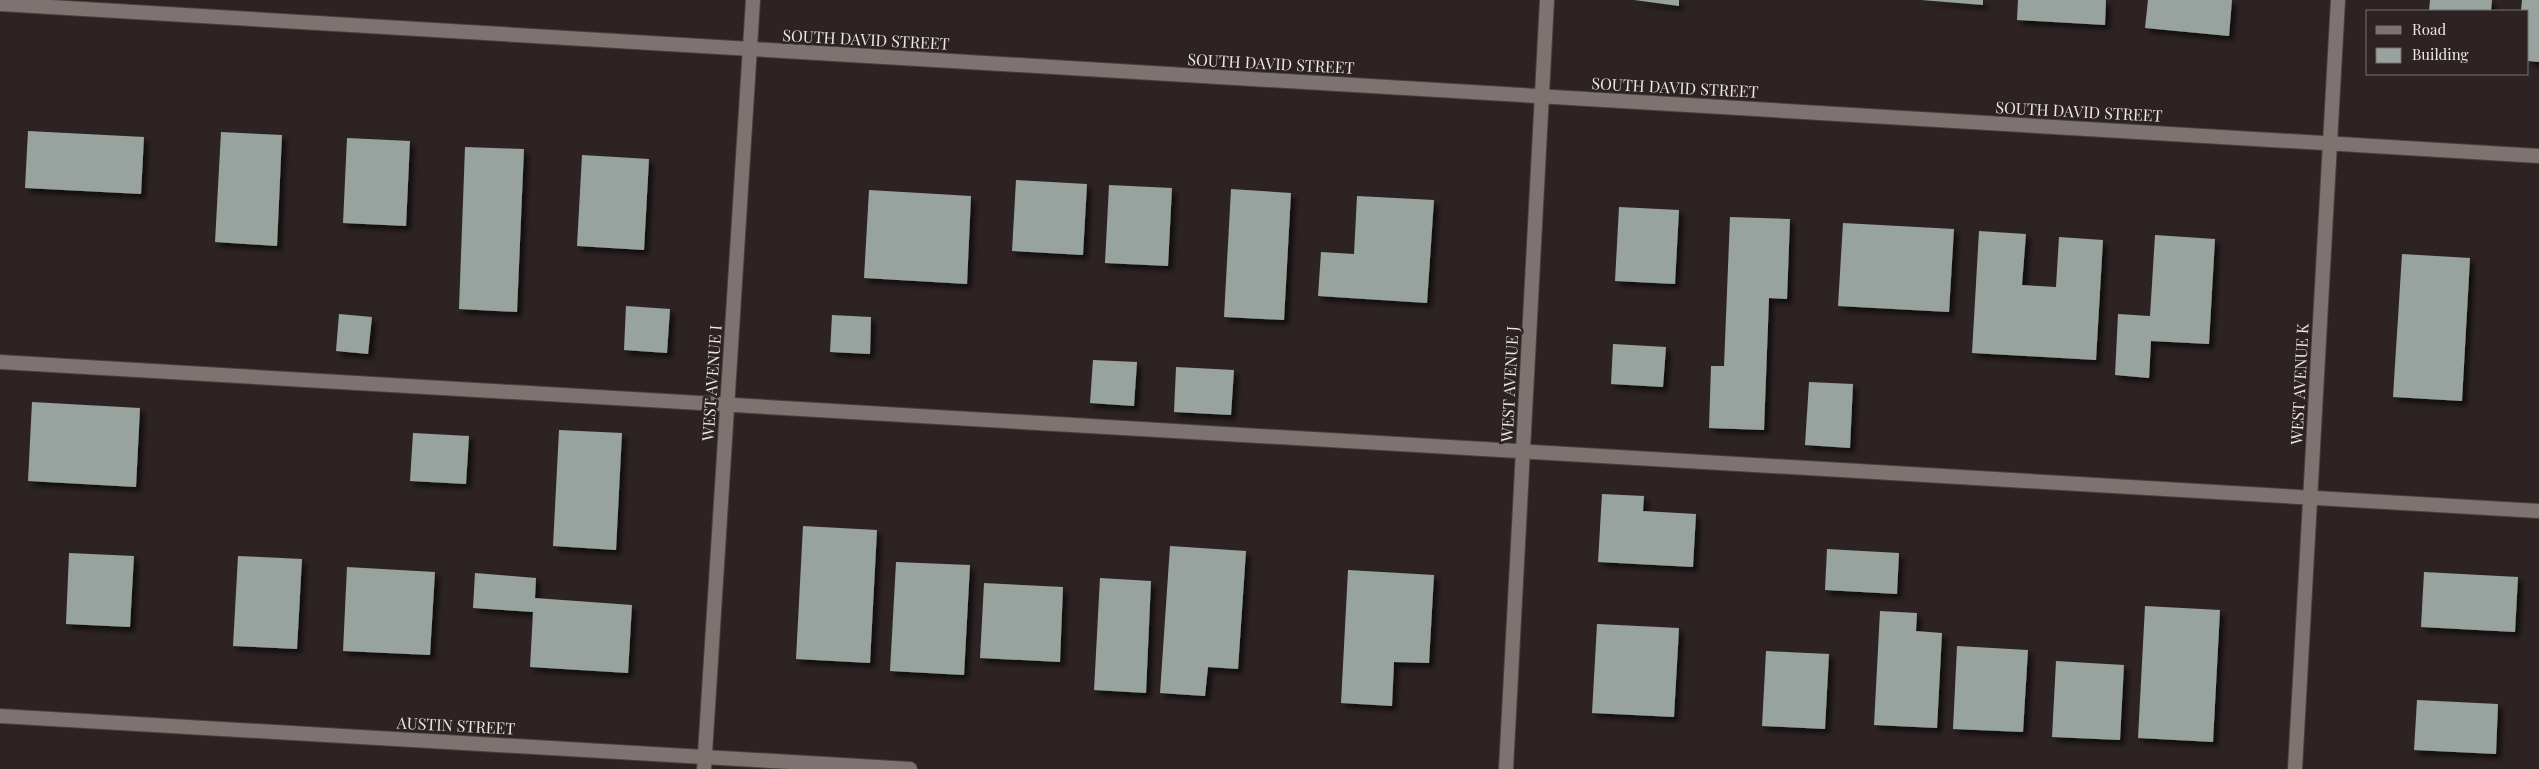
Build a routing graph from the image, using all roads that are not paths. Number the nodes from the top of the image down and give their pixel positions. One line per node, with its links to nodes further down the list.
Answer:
1 (753, 0): 5 (street, WEST AVENUE I)
2 (1547, 0): 6 (street, WEST AVENUE J)
3 (2338, 0): 7 (street, WEST AVENUE K)
4 (0, 4): 5 (street, SOUTH DAVID STREET)
5 (750, 49): 6 (street, SOUTH DAVID STREET); 10 (street, WEST AVENUE I)
6 (1542, 97): 7 (street, SOUTH DAVID STREET); 11 (street, WEST AVENUE J)
7 (2330, 144): 8 (street, SOUTH DAVID STREET); 12 (street, WEST AVENUE K)
8 (2539, 156)
9 (0, 362): 10 (street)
10 (727, 405): 11 (street); 15 (street, WEST AVENUE I)
11 (1523, 452): 12 (street); 17 (street, WEST AVENUE J)
12 (2310, 498): 13 (street); 18 (street, WEST AVENUE K)
13 (2539, 511)
14 (0, 716): 15 (street, AUSTIN STREET)
15 (705, 763): 16 (street, AUSTIN STREET)
16 (910, 769)
17 (1506, 769)
18 (2295, 769)

